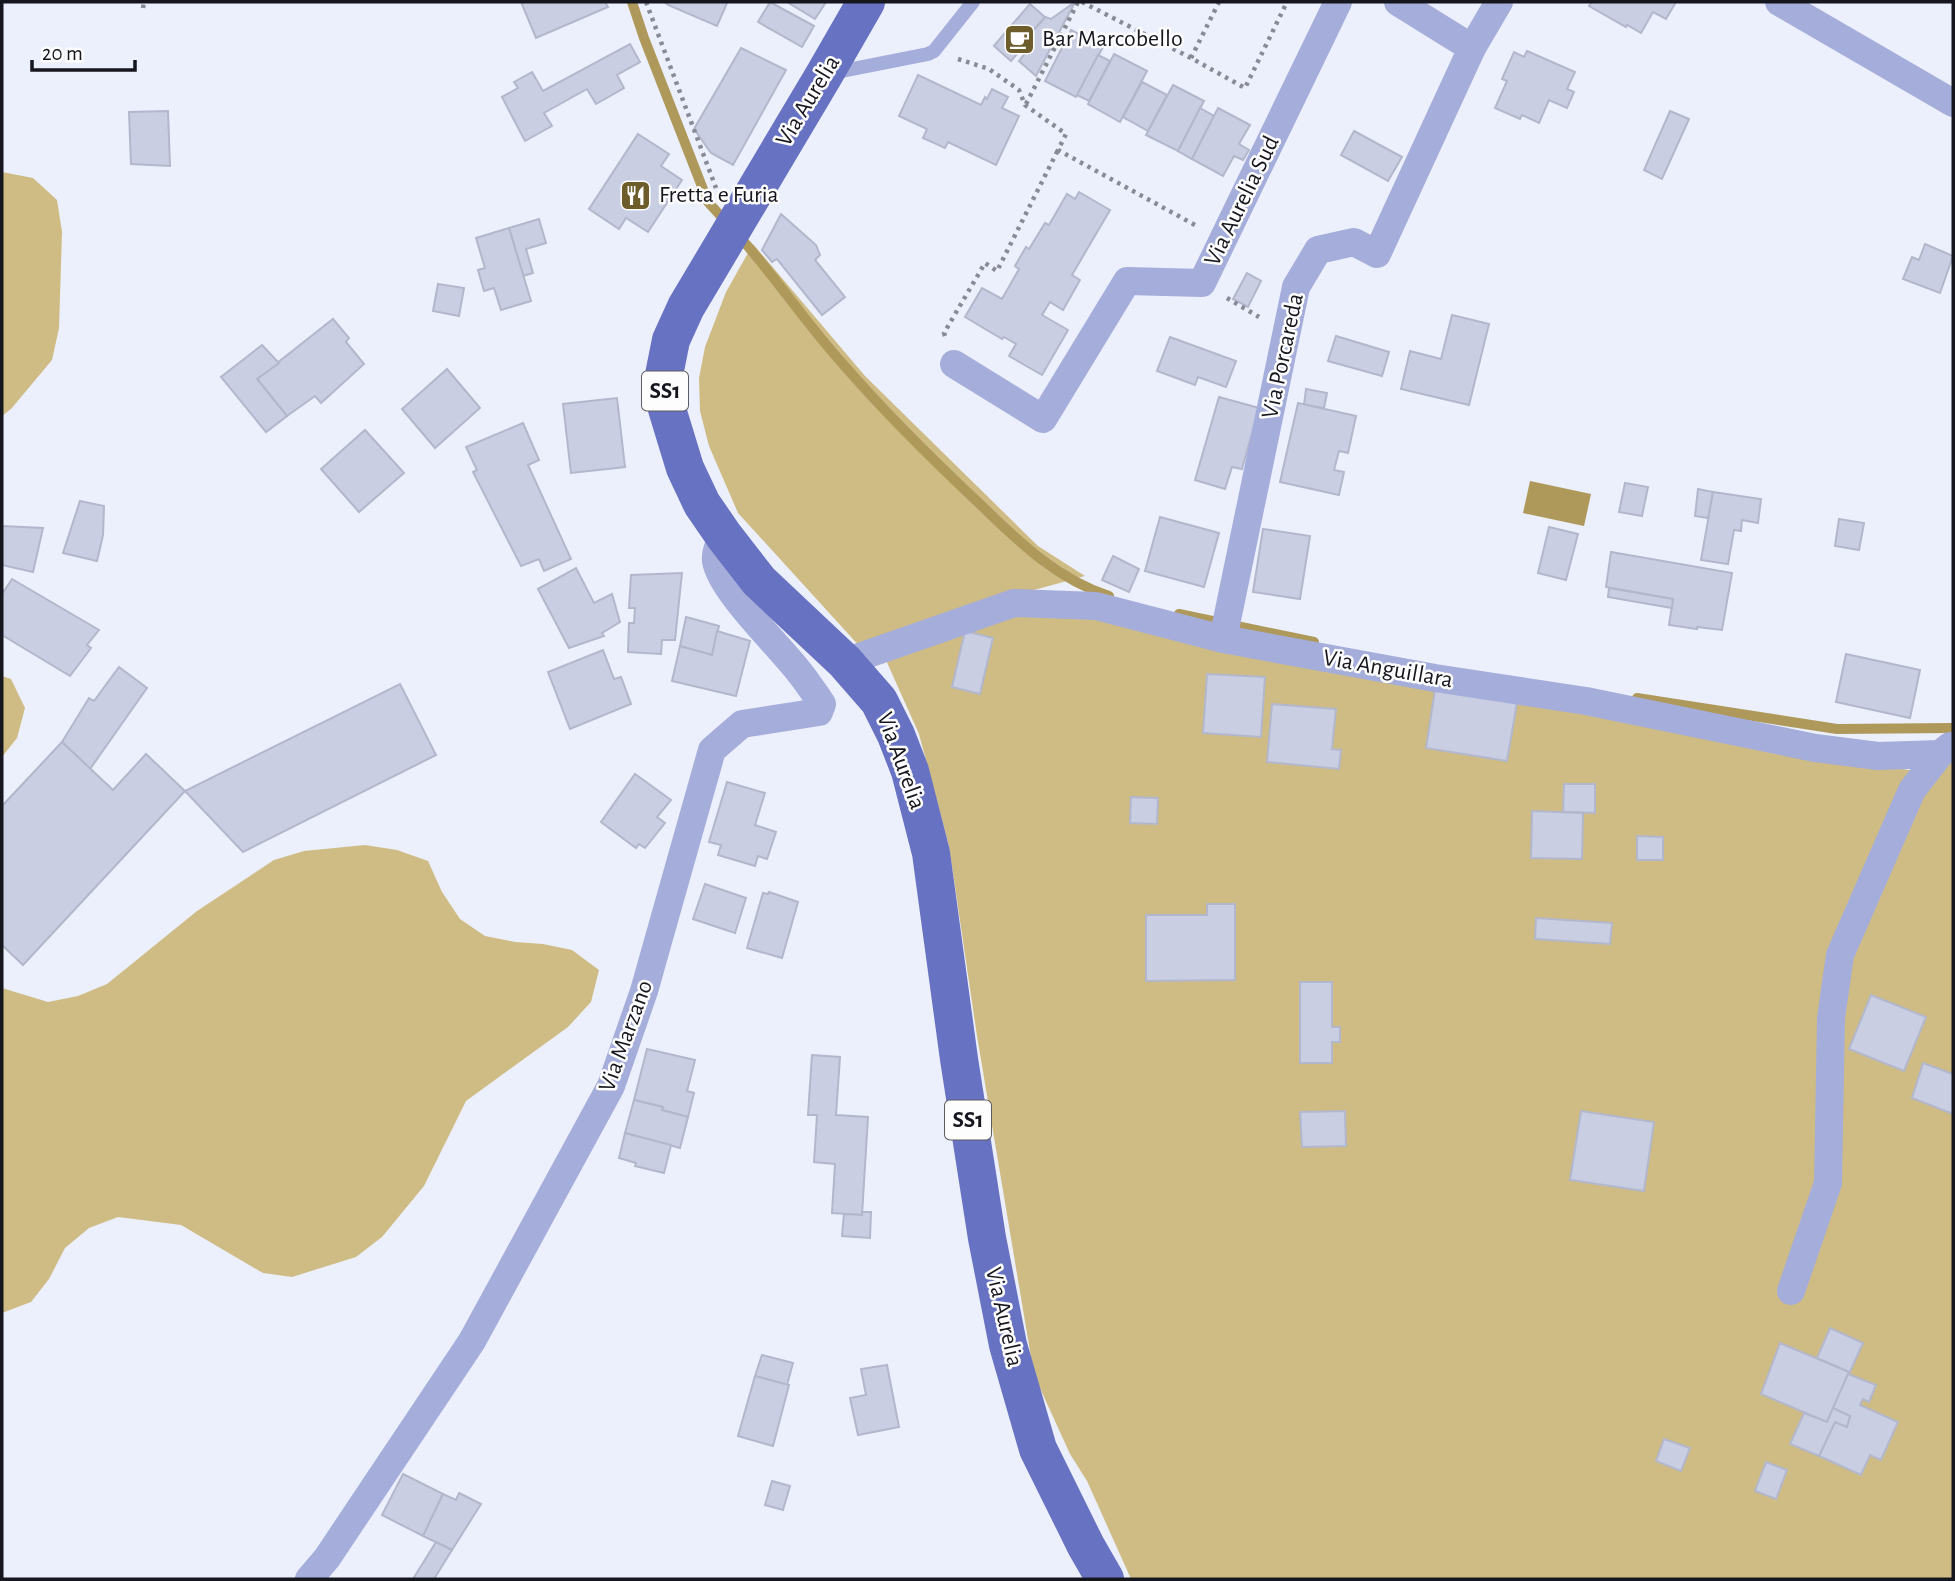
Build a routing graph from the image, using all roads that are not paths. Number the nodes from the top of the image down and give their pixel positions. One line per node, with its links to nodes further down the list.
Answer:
1 (866, 2): 8 (main road, Via Aurelia / SS1)
2 (974, 2): 8 (lane)
3 (1338, 2): 10 (street, Via Aurelia Sud)
4 (1398, 2): 7 (street)
5 (1499, 2): 7 (street, Via Porcareda)
6 (1779, 2): 9 (street)
7 (1472, 48): 12 (street, Via Porcareda)
8 (824, 75): 11 (main road, Via Aurelia / SS1)
9 (1953, 103)
10 (954, 364)
11 (724, 536): 13 (main road, Via Aurelia / SS1); 17 (street, Via Marzano)
12 (1223, 639): 13 (street, Via Anguillara); 14 (street, Via Anguillara)
13 (845, 662): 16 (main road, Via Aurelia / SS1)
14 (1946, 749): 15 (street)
15 (1791, 1291)
16 (1092, 1564)
17 (309, 1579)

